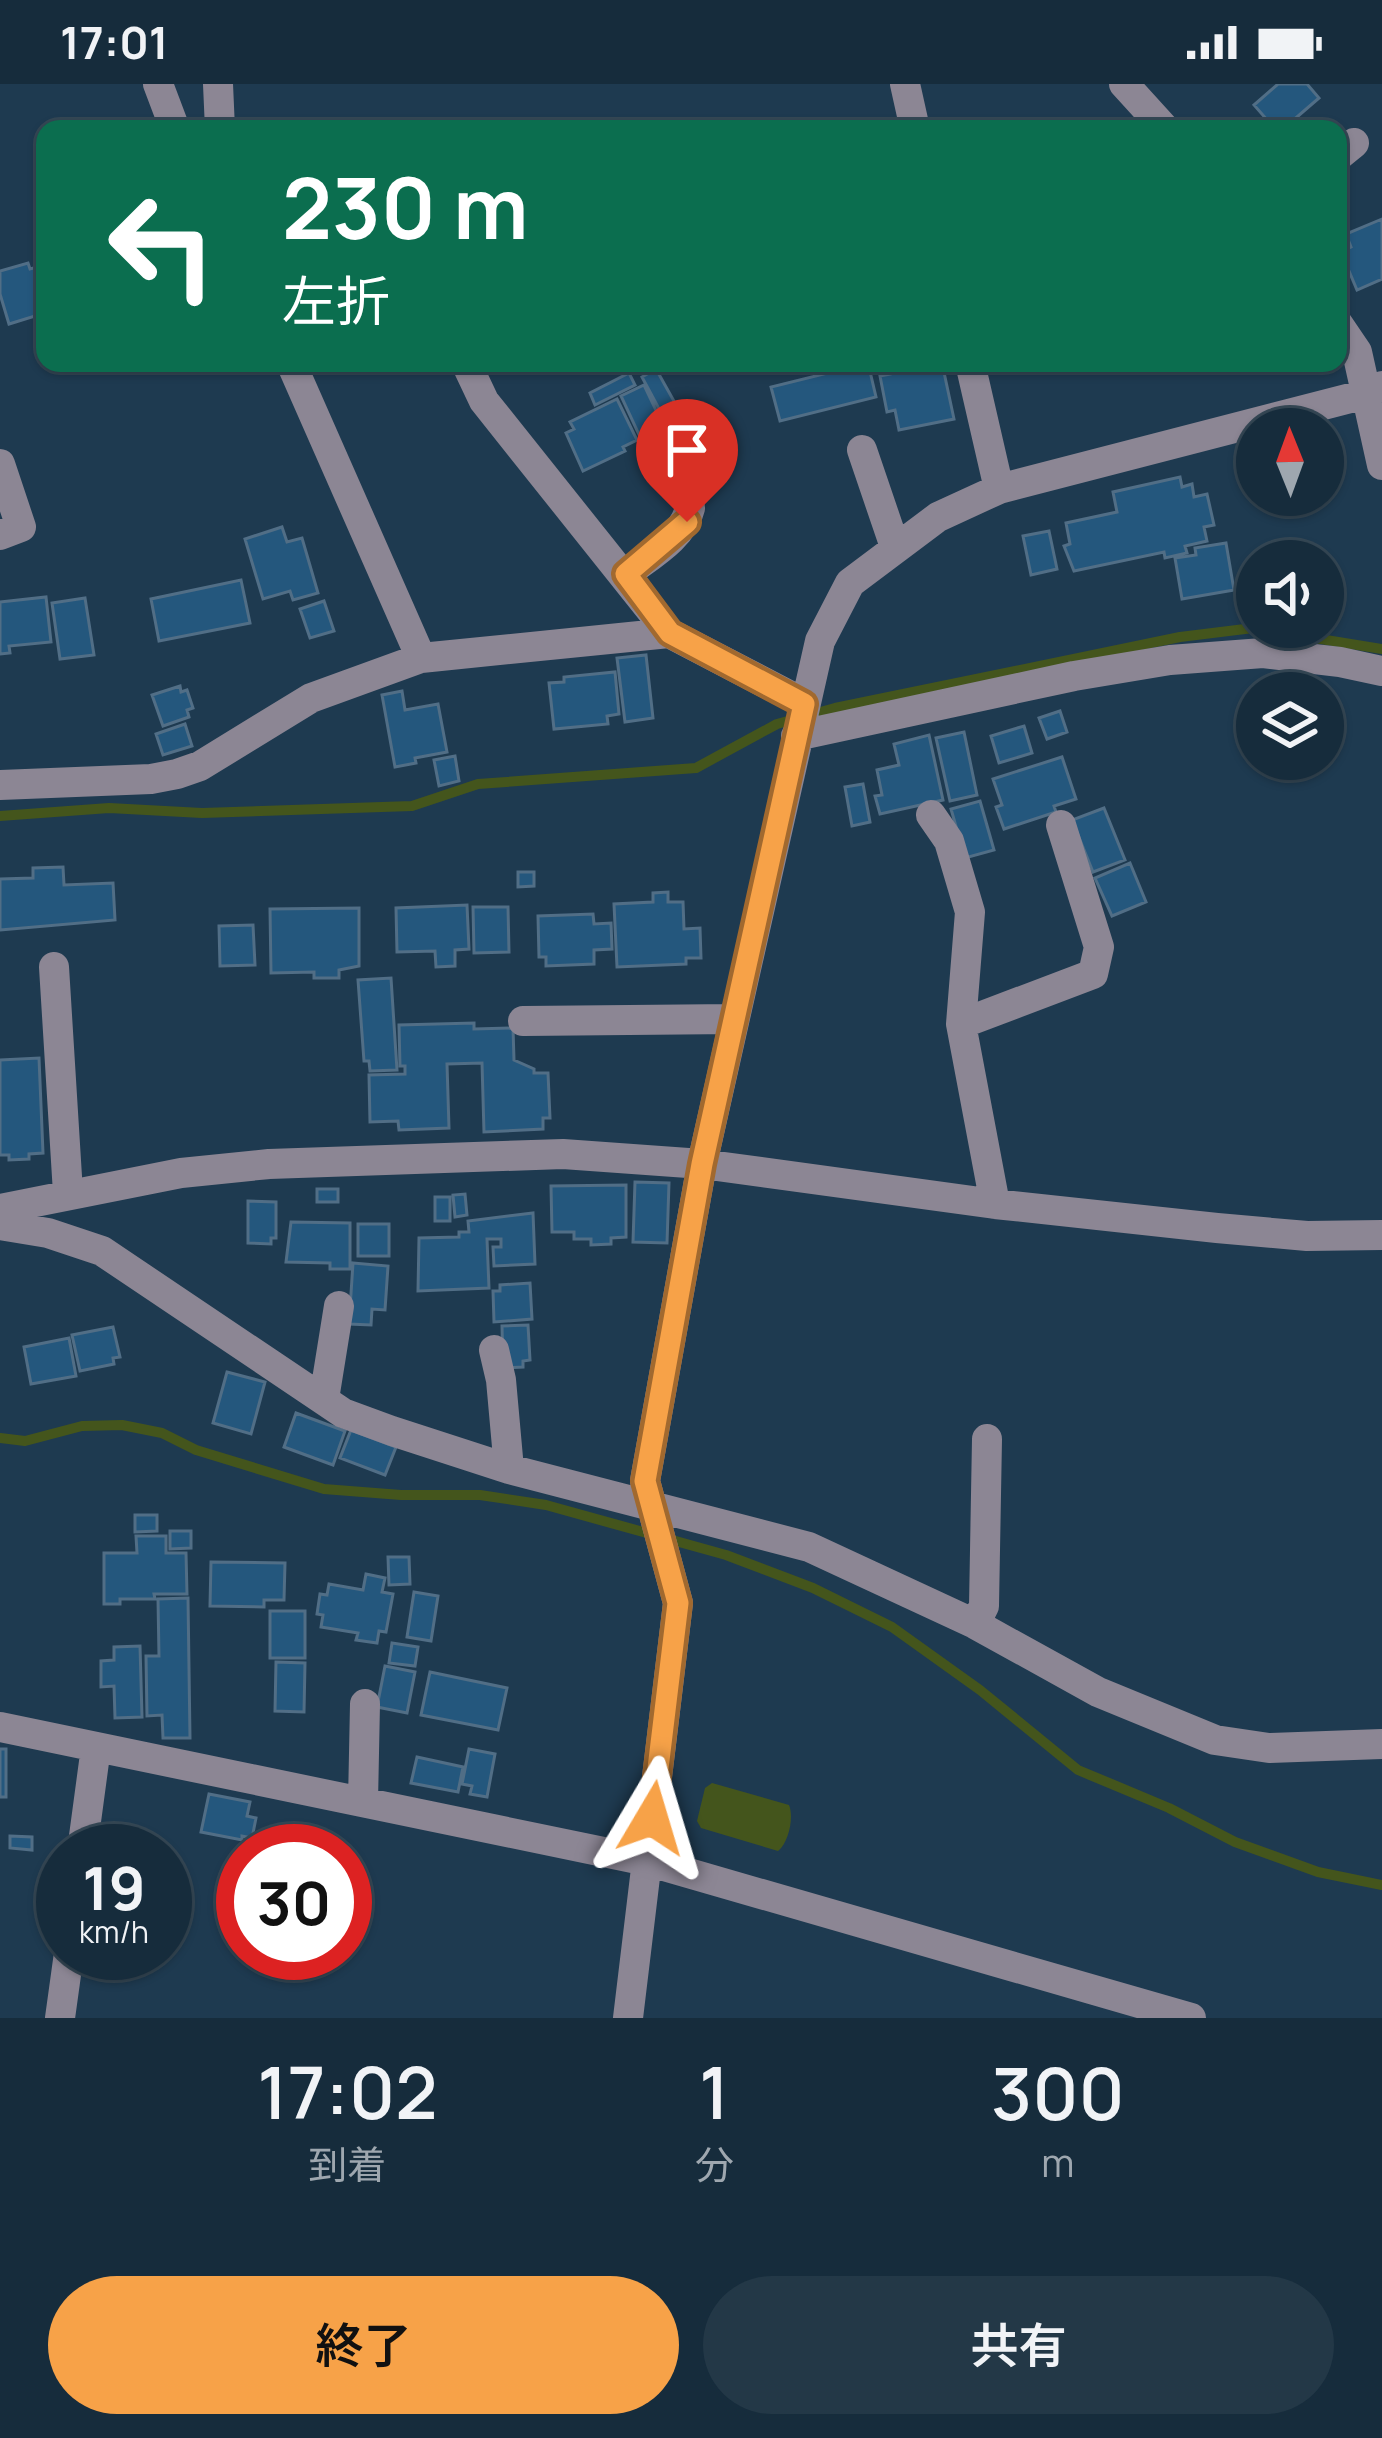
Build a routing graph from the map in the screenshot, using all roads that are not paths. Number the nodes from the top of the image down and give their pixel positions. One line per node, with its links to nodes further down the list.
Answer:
1 (158, 84): 5 (street)
2 (218, 84): 6 (street)
3 (905, 84): 7 (street)
4 (1124, 84): 8 (street)
5 (172, 120)
6 (220, 120)
7 (913, 120)
8 (1158, 120)
9 (1347, 337): 13 (street)
10 (295, 372): 23 (street)
11 (470, 372): 21 (street)
12 (972, 372): 17 (street)
13 (1374, 390): 16 (street); 17 (street)
14 (862, 450): 20 (street)
15 (0, 464): 19 (street)
16 (1382, 465)
17 (999, 489): 20 (street)
18 (690, 508): 21 (street)
19 (10, 531)
20 (895, 547): 25 (street)
21 (626, 574): 22 (street)
22 (670, 633): 23 (street); 25 (street)
23 (421, 658): 27 (street)
24 (1382, 671): 26 (street)
25 (804, 704): 26 (street)
26 (796, 736): 31 (street)
27 (0, 785)
28 (931, 815): 33 (street)
29 (1061, 825): 33 (street)
30 (54, 967): 35 (street)
31 (734, 1019): 32 (street); 34 (street)
32 (523, 1021)
33 (961, 1024): 36 (street)
34 (702, 1164): 35 (street); 36 (street); 45 (street)
35 (68, 1193): 37 (street)
36 (995, 1204): 39 (street)
37 (0, 1209)
38 (0, 1225): 42 (street)
39 (1382, 1235)
40 (339, 1306): 42 (street)
41 (494, 1350): 44 (street)
42 (324, 1399): 44 (street)
43 (987, 1439): 46 (street)
44 (509, 1468): 45 (street)
45 (651, 1508): 46 (street); 53 (street)
46 (975, 1624): 49 (street)
47 (364, 1704): 51 (street)
48 (0, 1727): 50 (street)
49 (1382, 1744)
50 (96, 1747): 51 (street); 52 (street)
51 (363, 1802): 53 (street)
52 (86, 1824)
53 (647, 1861): 56 (street); 57 (street)
54 (65, 1980): 55 (street)
55 (60, 2018)
56 (628, 2018)
57 (1191, 2018)

